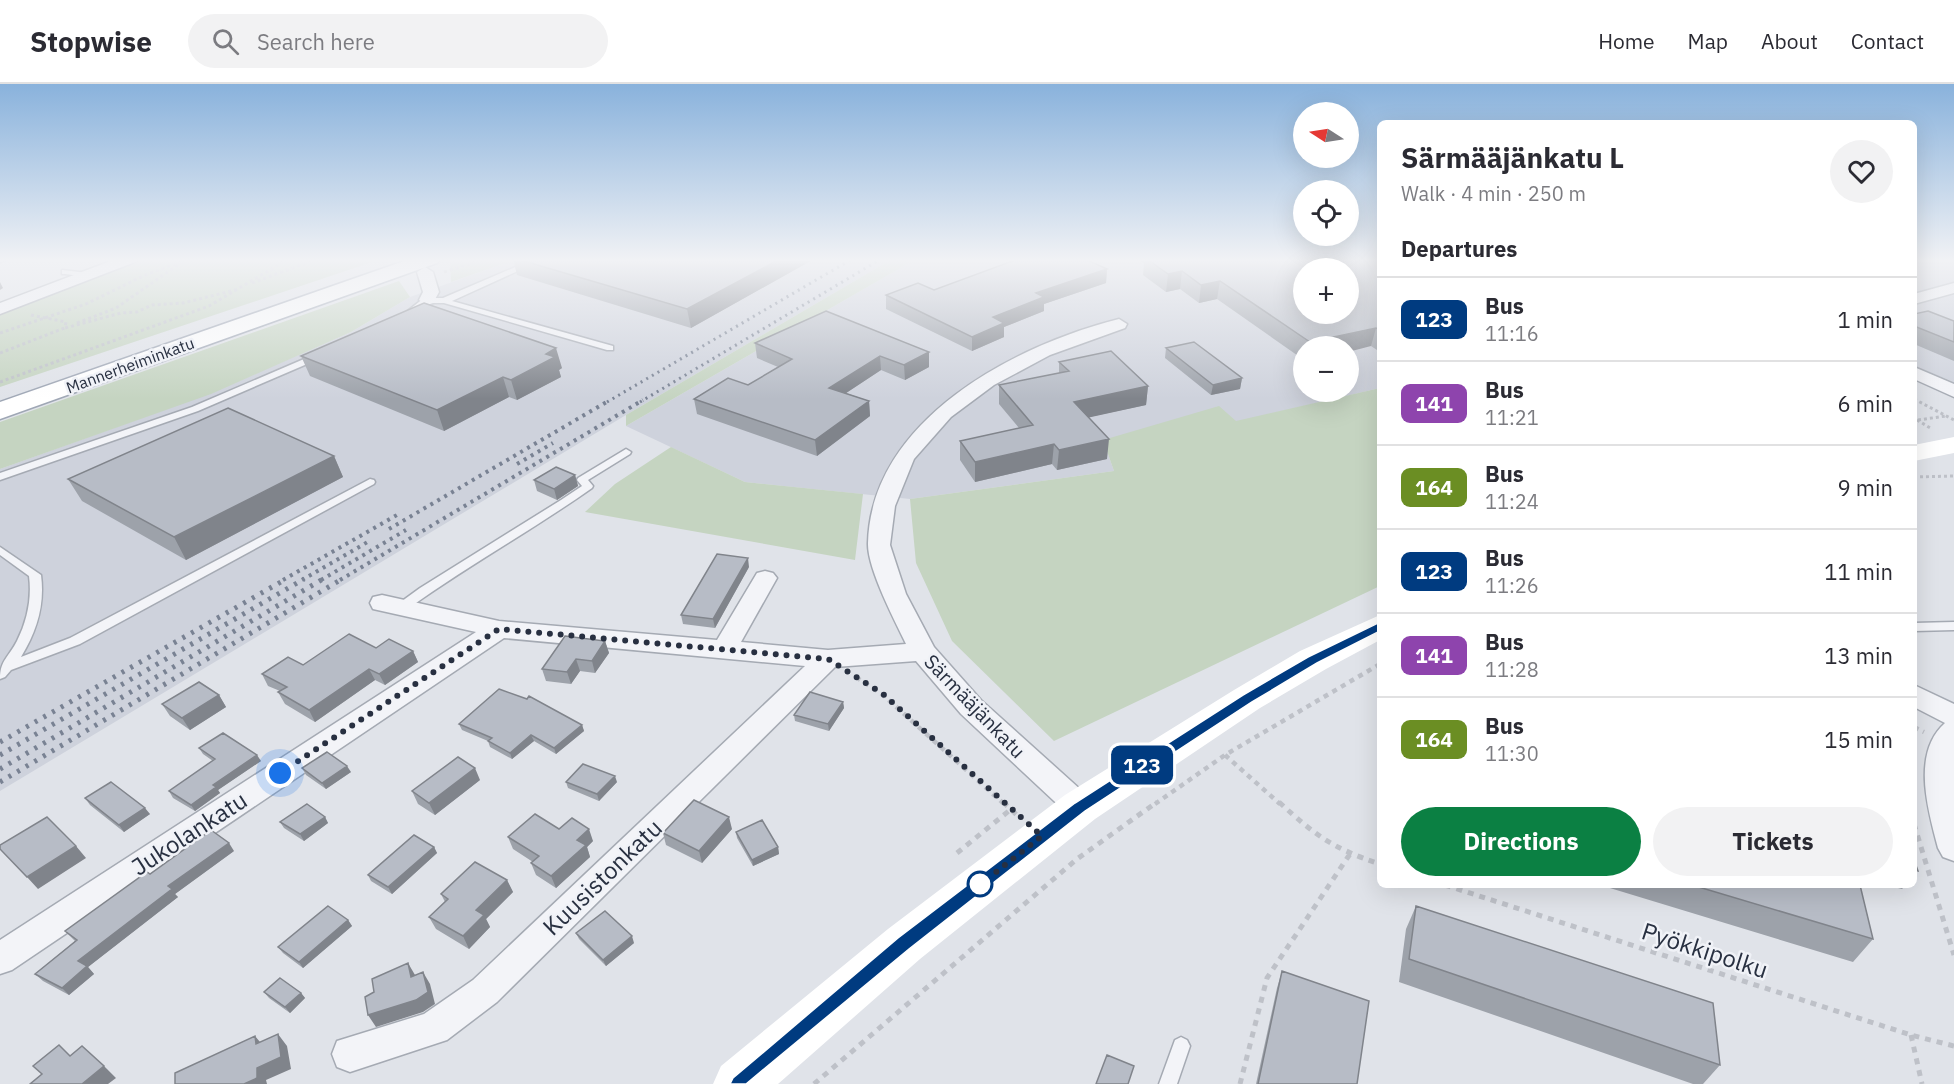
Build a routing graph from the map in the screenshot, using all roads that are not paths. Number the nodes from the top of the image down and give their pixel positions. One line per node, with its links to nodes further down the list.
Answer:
1 (268, 306): 11 (main road, Mannerheiminkatu)
2 (314, 306): 12 (main road, Mannerheiminkatu)
3 (425, 306): 5 (lane)
4 (457, 306): 7 (lane)
5 (402, 317)
6 (1119, 324): 26 (street, Särmääjänkatu)
7 (610, 348)
8 (333, 349): 16 (lane)
9 (1917, 373): 10 (street)
10 (1954, 391)
11 (0, 400)
12 (0, 411)
13 (1919, 442): 14 (main road)
14 (1954, 445)
15 (626, 452): 20 (lane)
16 (0, 477)
17 (370, 482): 28 (lane)
18 (0, 550): 28 (lane)
19 (765, 578): 25 (street)
20 (392, 605): 24 (street)
21 (1954, 626): 22 (lane)
22 (1917, 627)
23 (1377, 628): 32 (main road)
24 (499, 629): 25 (street); 34 (street, Jukolankatu)
25 (725, 648): 27 (street)
26 (923, 652): 27 (street); 32 (street, Särmääjänkatu)
27 (828, 659): 36 (street, Kuusistonkatu)
28 (3, 670)
29 (1917, 697): 30 (street)
30 (1954, 716)
31 (1954, 730): 33 (street)
32 (1080, 807): 37 (main road)
33 (1954, 848)
34 (0, 959)
35 (1181, 1046): 38 (lane)
36 (350, 1054)
37 (739, 1084)
38 (1168, 1084)

